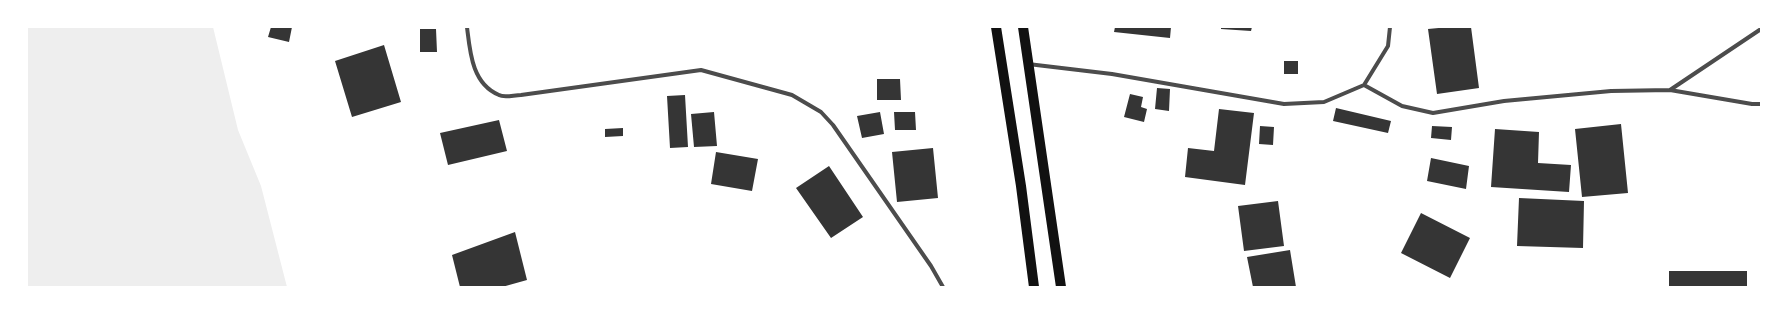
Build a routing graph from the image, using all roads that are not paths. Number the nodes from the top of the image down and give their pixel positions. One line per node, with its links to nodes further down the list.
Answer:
1 (467, 27): 10 (street)
2 (996, 27): 11 (main road)
3 (1023, 27): 6 (main road)
4 (1390, 27): 7 (street)
5 (1761, 29): 8 (street)
6 (1028, 64): 7 (street); 12 (main road)
7 (1364, 85): 8 (street)
8 (1670, 90): 9 (street)
9 (1761, 104)
10 (943, 287)
11 (1034, 287)
12 (1061, 287)

